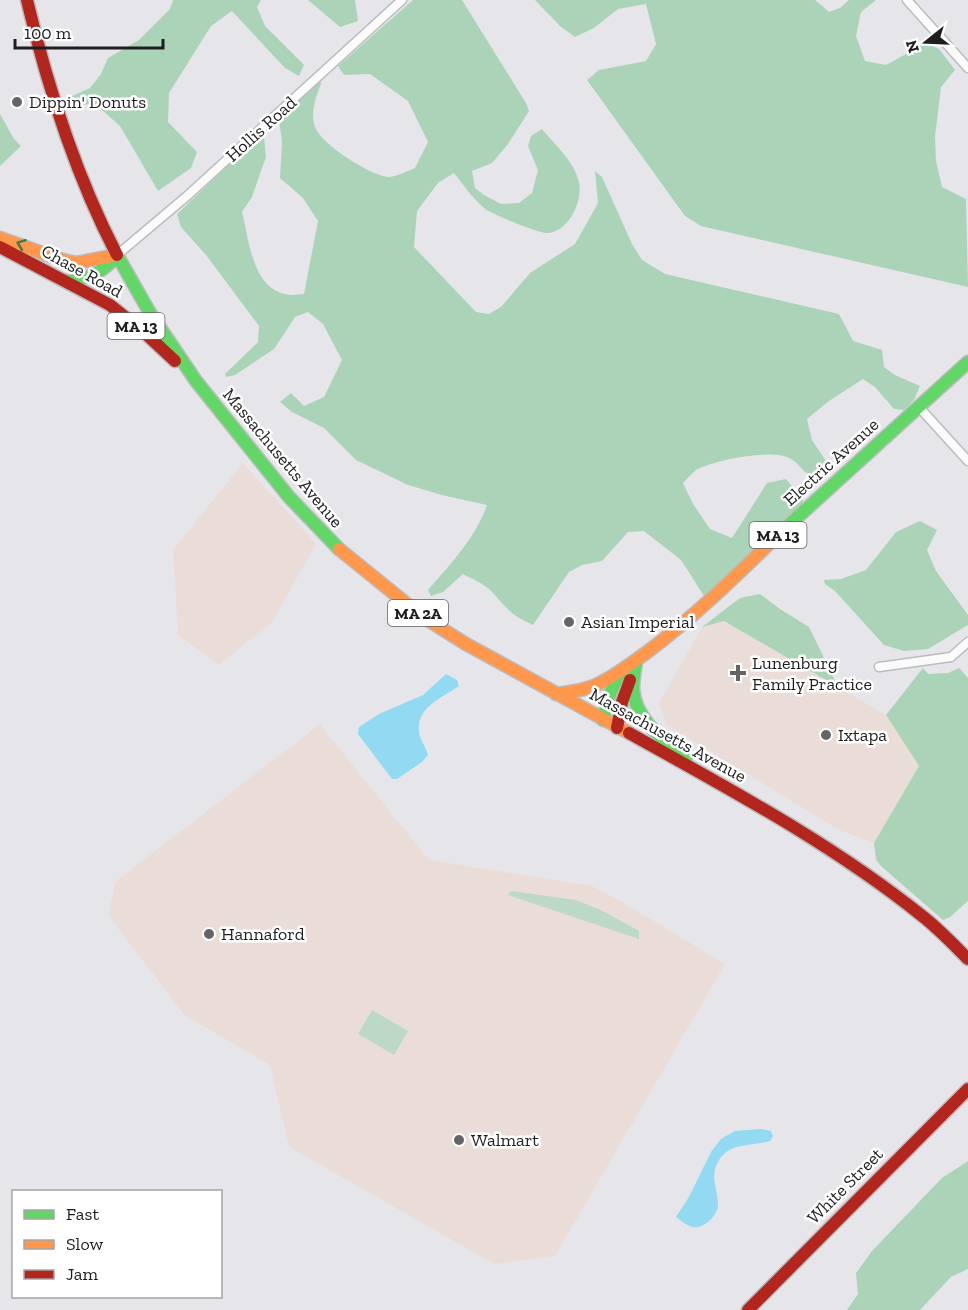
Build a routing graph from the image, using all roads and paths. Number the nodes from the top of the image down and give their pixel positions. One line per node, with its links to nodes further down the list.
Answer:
1 (27, 0): 7 (main road, Massachusetts Avenue / MA 2A)
2 (402, 0): 7 (street, Hollis Road)
3 (907, 0): 4 (street)
4 (968, 68)
5 (0, 238): 7 (main road, Chase Road, one-way to 5)
6 (0, 247): 8 (main road, Chase Road / MA 13)
7 (117, 255): 8 (main road); 10 (main road, Massachusetts Avenue / MA 2A)
8 (68, 281): 10 (main road, Chase Road / MA 13)
9 (968, 362): 11 (main road, Electric Avenue / MA 13)
10 (196, 381): 17 (main road, Massachusetts Avenue / MA 2A)
11 (918, 406): 12 (street); 14 (main road, Electric Avenue / MA 13)
12 (968, 461)
13 (968, 642): 15 (street)
14 (636, 661): 16 (main road, MA 13); 19 (main road); 20 (main road)
15 (879, 667)
16 (621, 671): 17 (main road, MA 13); 18 (main road)
17 (556, 694): 18 (main road, Massachusetts Avenue / MA 2A)
18 (603, 720): 19 (main road, Massachusetts Avenue / MA 2A)
19 (616, 728): 20 (main road, Massachusetts Avenue / MA 2A)
20 (708, 777): 21 (main road, Massachusetts Avenue / MA 2A)
21 (968, 959)
22 (968, 1089): 23 (main road, White Street)
23 (748, 1310)

